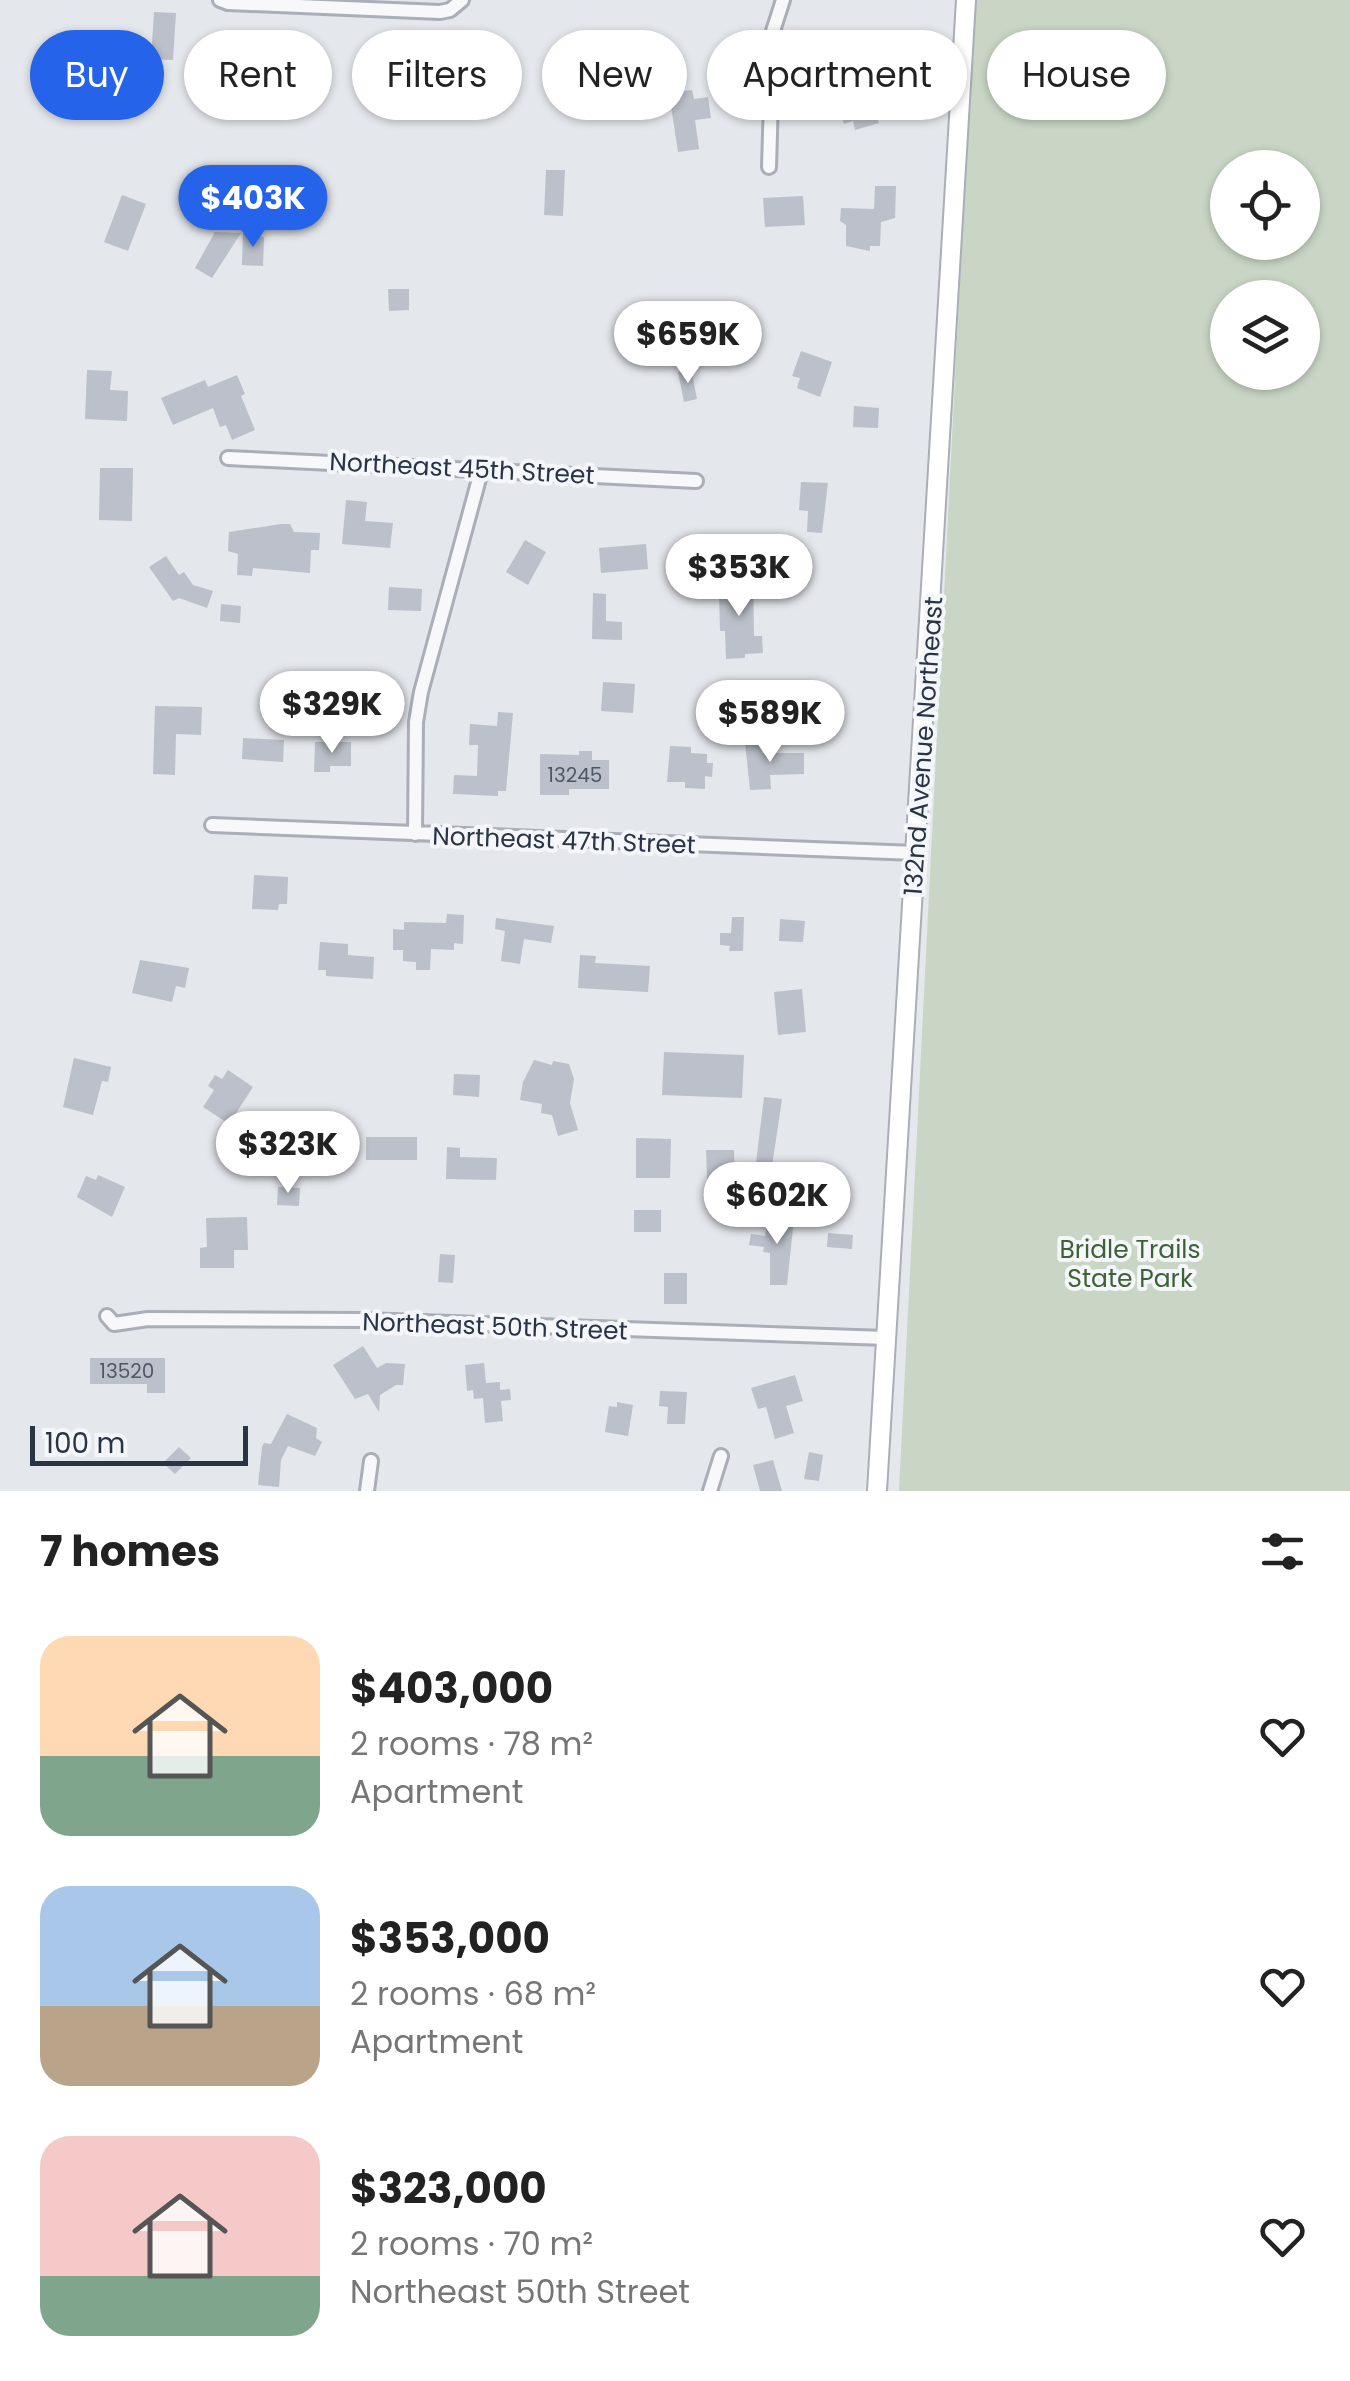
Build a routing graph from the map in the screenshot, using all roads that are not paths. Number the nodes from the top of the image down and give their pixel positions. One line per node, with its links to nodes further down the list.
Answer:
1 (220, 0): 2 (street)
2 (462, 0)
3 (782, 0): 5 (street)
4 (966, 0): 11 (street, 132nd Avenue Northeast)
5 (769, 166)
6 (228, 458): 7 (street, Northeast 45th Street)
7 (482, 468): 8 (street, Northeast 45th Street); 10 (street)
8 (696, 480)
9 (212, 824): 10 (street, Northeast 47th Street)
10 (414, 834): 11 (street, Northeast 47th Street)
11 (916, 853): 13 (street, 132nd Avenue Northeast)
12 (106, 1316): 13 (street, Northeast 50th Street)
13 (886, 1338): 18 (street, 132nd Avenue Northeast)
14 (721, 1456): 17 (street)
15 (371, 1461): 16 (street)
16 (367, 1491)
17 (710, 1491)
18 (878, 1491)

